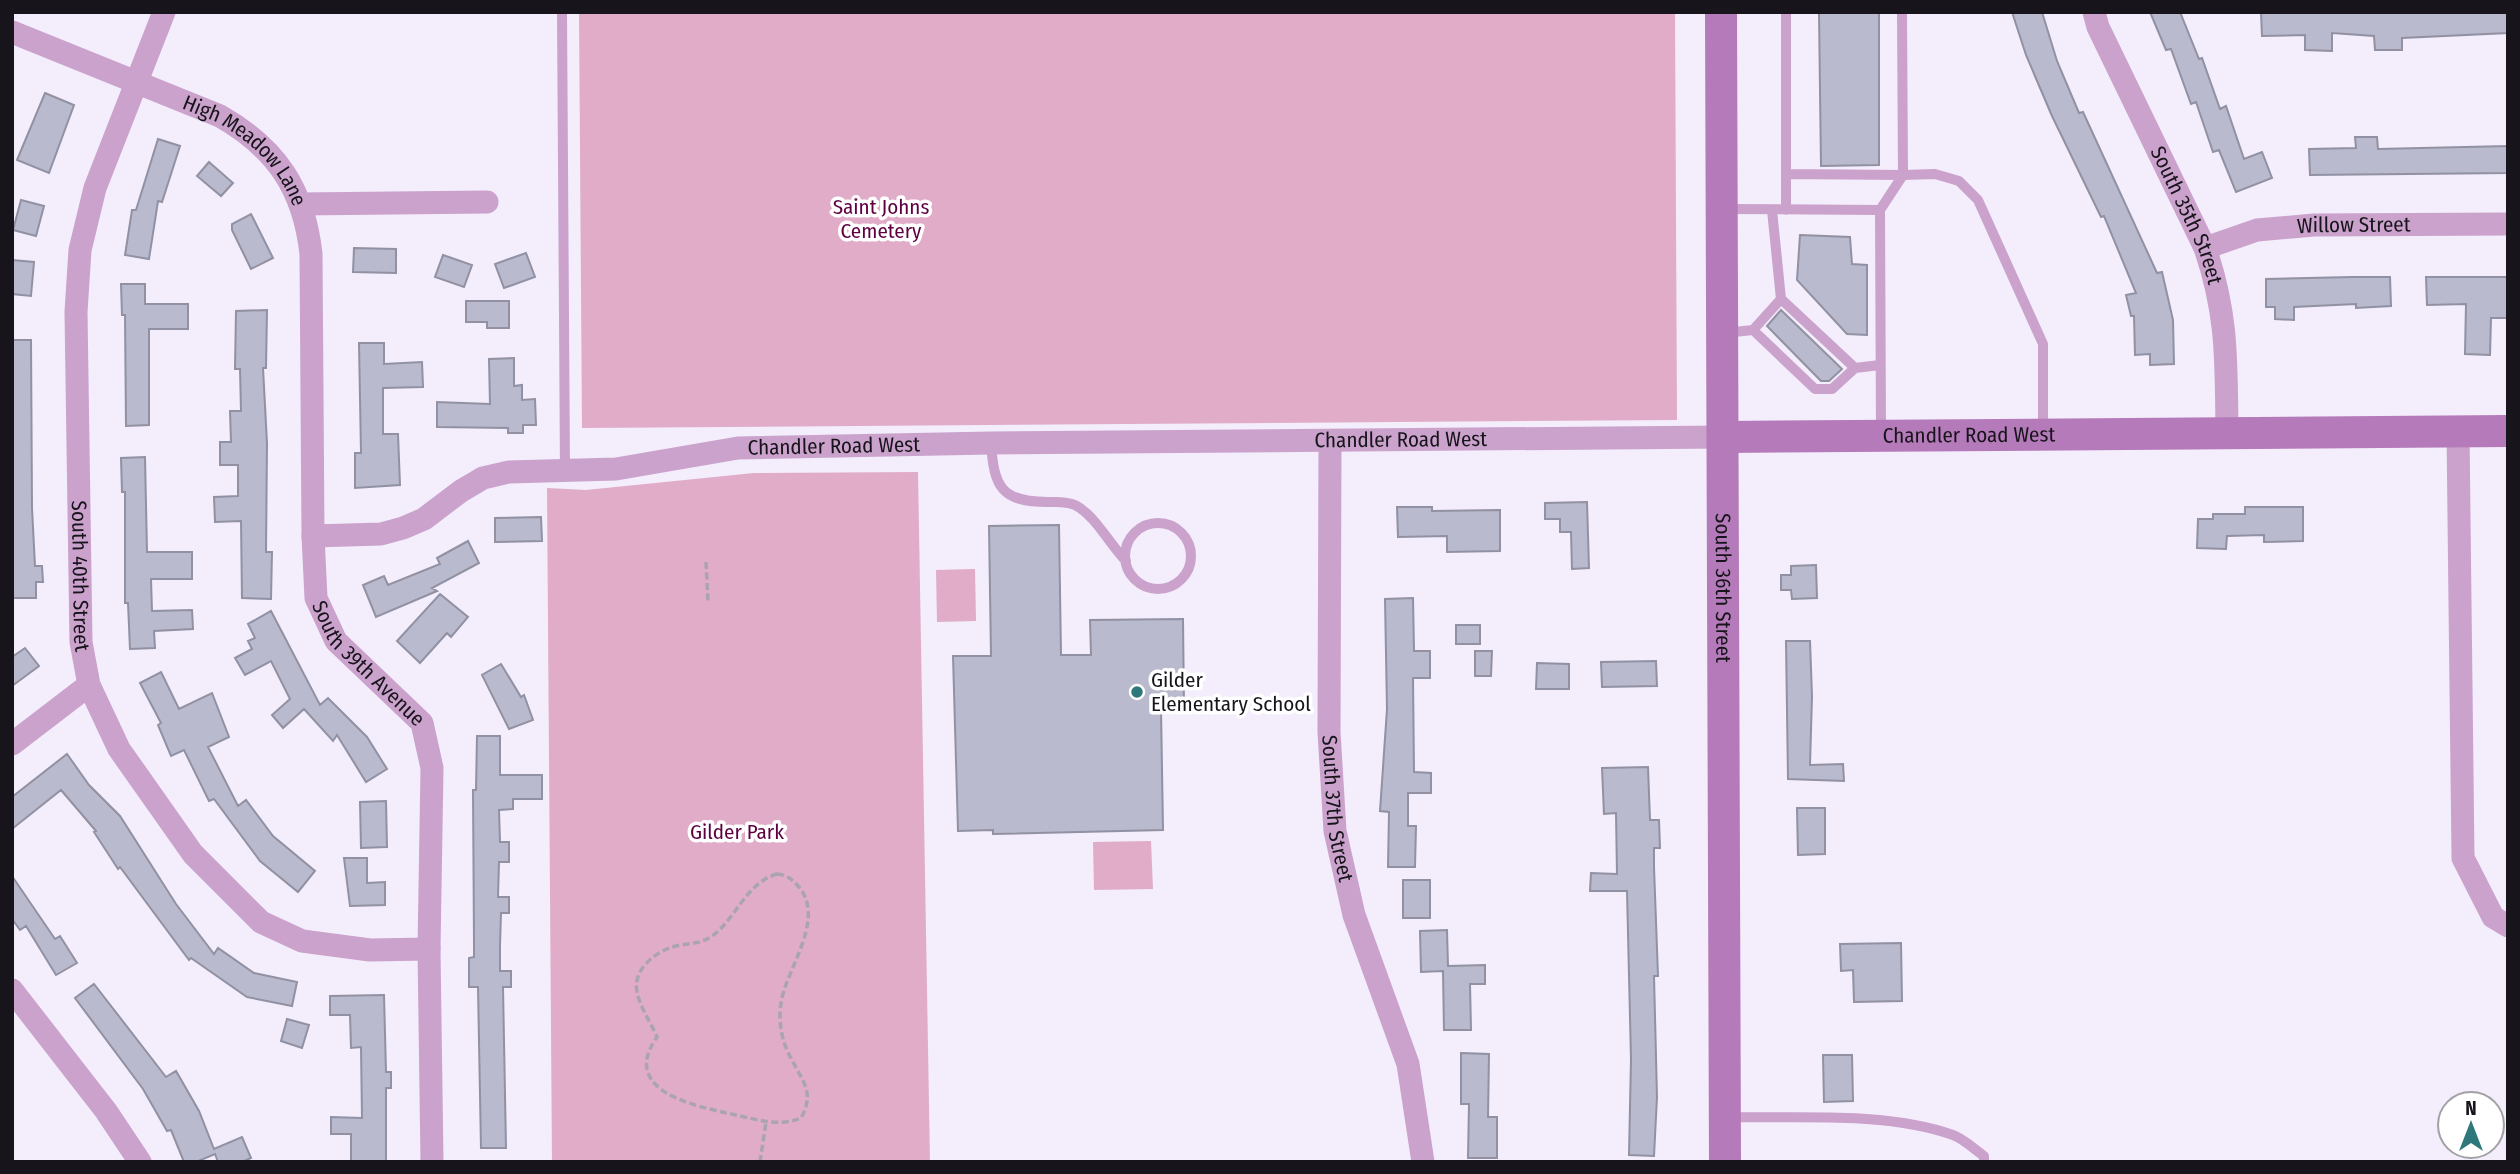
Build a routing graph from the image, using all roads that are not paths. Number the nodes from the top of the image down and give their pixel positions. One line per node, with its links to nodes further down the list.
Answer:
1 (164, 12): 8 (street, South 40th Street)
2 (562, 12): 31 (lane)
3 (1721, 12): 13 (main road, South 36th Street)
4 (1786, 12): 9 (lane)
5 (1902, 12): 10 (lane)
6 (2094, 12): 18 (street, South 35th Street)
7 (12, 32): 8 (street, High Meadow Lane)
8 (135, 83): 12 (street, High Meadow Lane); 34 (street, South 40th Street)
9 (1786, 174): 10 (lane); 14 (lane)
10 (1903, 175): 16 (lane); 27 (lane)
11 (487, 202): 12 (street, High Meadow Lane)
12 (300, 204): 32 (street, South 39th Avenue)
13 (1723, 209): 15 (lane); 20 (main road, South 36th Street)
14 (1786, 209): 15 (lane); 16 (lane)
15 (1772, 210): 19 (lane)
16 (1880, 210): 21 (lane)
17 (2508, 224): 18 (street, Willow Street)
18 (2205, 248): 23 (street, South 35th Street)
19 (1781, 299): 20 (lane); 22 (lane)
20 (1739, 331): 22 (lane); 28 (main road, South 36th Street)
21 (1880, 365): 22 (lane); 26 (lane)
22 (1855, 368)
23 (2227, 431): 24 (main road, Chandler Road West); 27 (main road, Chandler Road West)
24 (2458, 431): 25 (main road, Chandler Road West); 36 (street)
25 (2508, 431)
26 (1881, 434): 27 (main road, Chandler Road West); 28 (main road, Chandler Road West)
27 (2043, 434)
28 (1724, 437): 30 (street, Chandler Road West); 39 (main road, South 36th Street)
29 (991, 443): 30 (street, Chandler Road West); 31 (street, Chandler Road West); 33 (lane)
30 (1331, 443): 42 (street, South 37th Street)
31 (565, 470): 32 (street, Chandler Road West)
32 (313, 536): 37 (street, South 39th Avenue)
33 (1126, 561): 33 (lane)
34 (89, 685): 35 (street); 37 (street, South 40th Street)
35 (12, 744)
36 (2508, 926)
37 (429, 948): 41 (street, South 39th Avenue)
38 (12, 990): 40 (street)
39 (1725, 1117): 43 (main road, South 36th Street); 44 (lane)
40 (140, 1162)
41 (432, 1162)
42 (1423, 1162)
43 (1725, 1162)
44 (1984, 1162)

